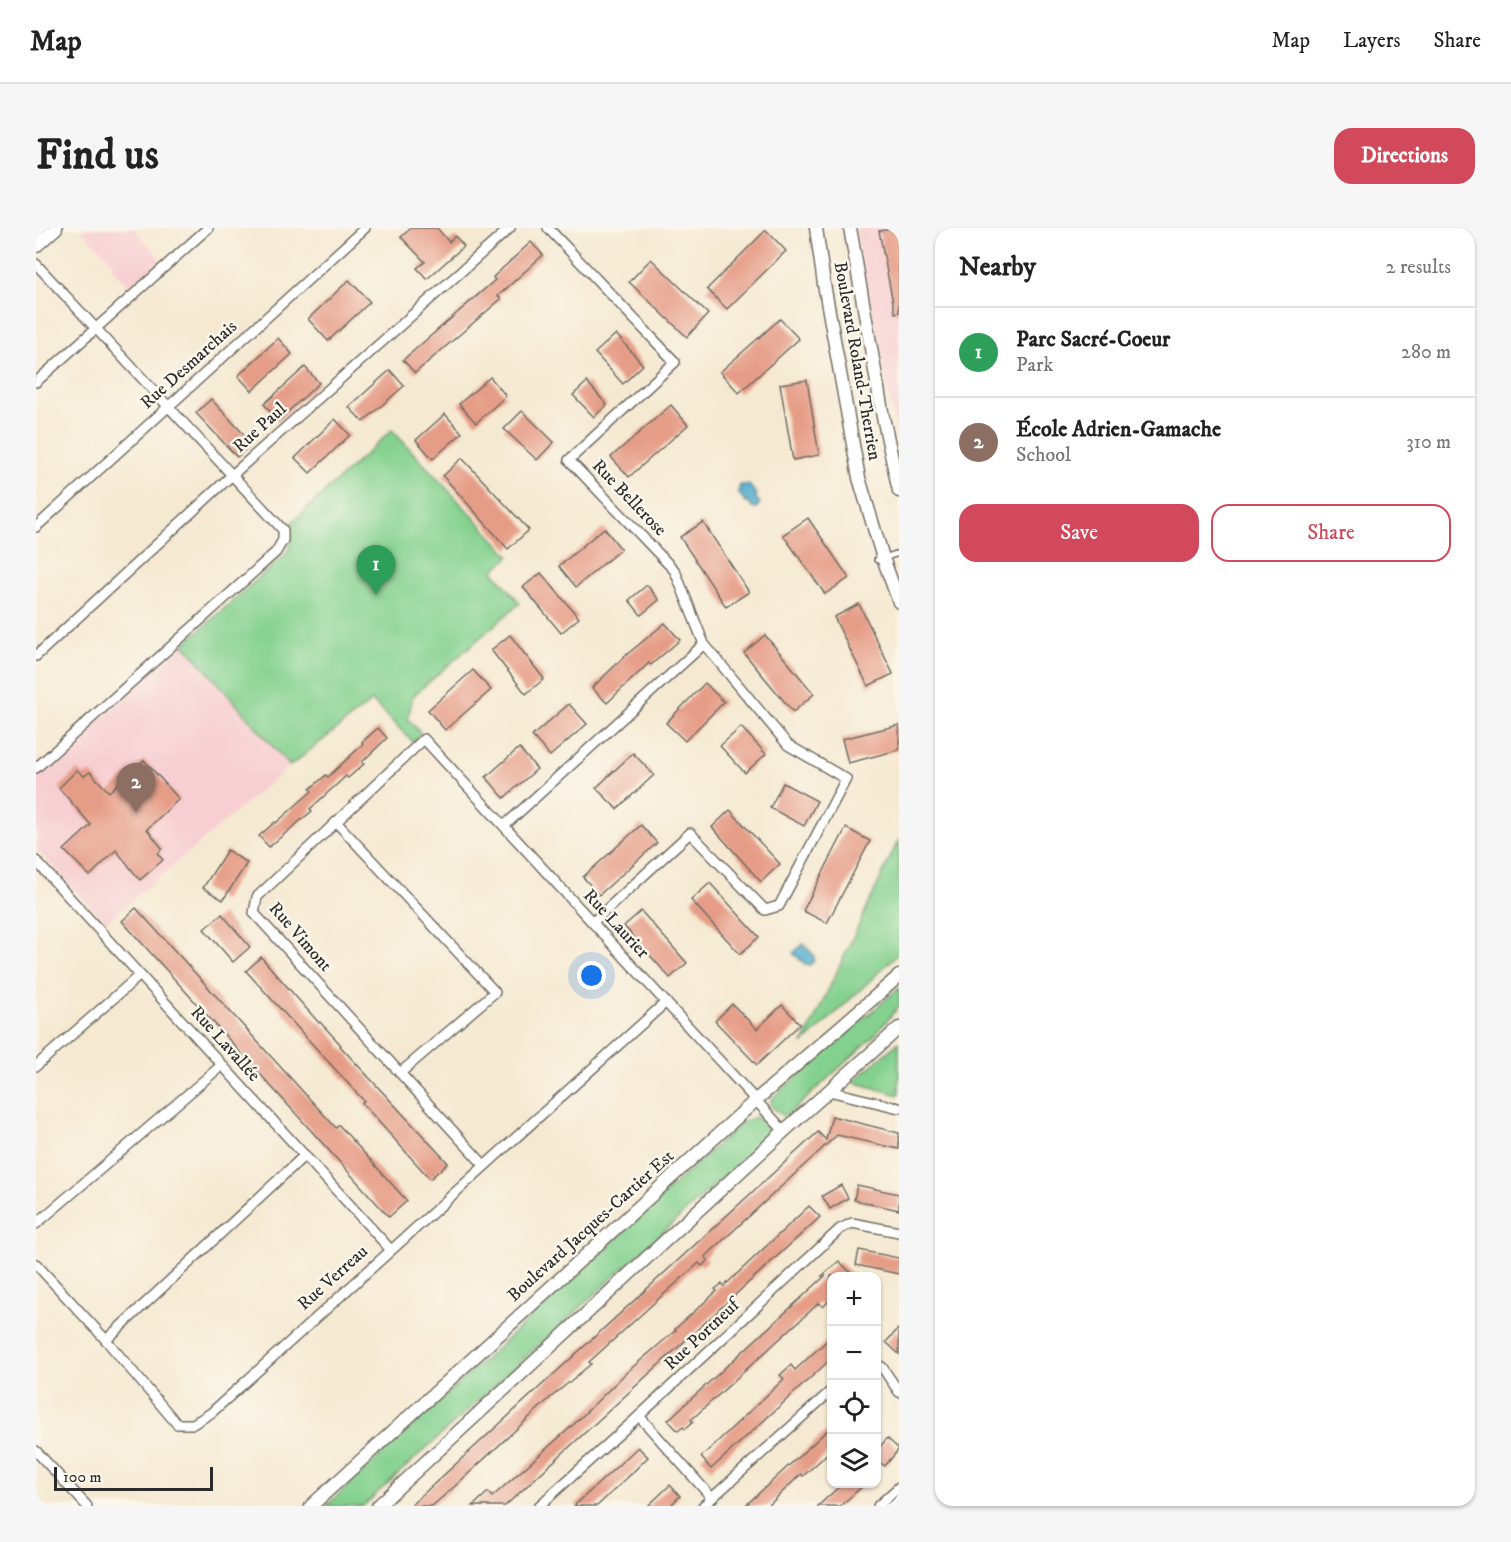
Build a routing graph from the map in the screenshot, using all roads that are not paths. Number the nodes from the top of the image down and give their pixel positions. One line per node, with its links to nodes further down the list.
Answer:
1 (56, 228): 8 (main road)
2 (208, 228): 10 (street)
3 (365, 228): 12 (street, Rue Desmarchais)
4 (510, 228): 13 (street, Rue Paul)
5 (548, 228): 19 (street, Rue Bellerose)
6 (816, 228): 17 (main road, Boulevard Roland-Therrien)
7 (850, 228): 14 (main road, Boulevard Roland-Therrien)
8 (36, 246)
9 (36, 264): 10 (street)
10 (95, 328): 11 (street); 12 (street)
11 (36, 382)
12 (168, 406): 13 (street); 15 (street, Rue Desmarchais)
13 (231, 476): 20 (street, Rue Paul); 22 (street)
14 (899, 491)
15 (36, 527)
16 (899, 553): 17 (lane)
17 (880, 559): 18 (main road, Boulevard Roland-Therrien)
18 (899, 602)
19 (704, 644): 24 (street); 26 (street, Rue Bellerose)
20 (36, 656)
21 (424, 739): 23 (street, Rue Vimont); 24 (street, Rue Laurier)
22 (36, 768)
23 (336, 822): 33 (street, Rue Vimont); 33 (street)
24 (504, 826): 26 (street, Rue Laurier)
25 (36, 861): 27 (street, Rue Lavallée)
26 (592, 922): 29 (street, Rue Laurier)
27 (140, 975): 31 (street, Rue Lavallée); 32 (street)
28 (899, 976): 35 (main road, Boulevard Jacques-Cartier Est)
29 (666, 1002): 35 (street, Rue Laurier); 39 (street, Rue Verreau)
30 (899, 1028): 34 (main road)
31 (222, 1065): 38 (street, Rue Lavallée); 40 (street)
32 (36, 1066)
33 (400, 1073): 39 (street, Rue Vimont)
34 (828, 1091): 36 (street); 37 (main road)
35 (756, 1100): 37 (street, Rue Laurier); 53 (main road, Boulevard Jacques-Cartier Est)
36 (899, 1108)
37 (784, 1131): 54 (main road)
38 (305, 1155): 42 (street, Rue Lavallée); 44 (street)
39 (484, 1165): 42 (street, Rue Verreau)
40 (36, 1224)
41 (899, 1232): 48 (street, Rue Portneuf)
42 (390, 1249): 44 (street, Rue Verreau)
43 (36, 1264): 44 (street, Rue Verreau)
44 (105, 1340)
45 (881, 1367): 46 (street)
46 (899, 1392)
47 (827, 1394): 51 (street)
48 (639, 1416): 51 (street); 55 (street, Rue Portneuf)
49 (36, 1451): 52 (street)
50 (899, 1487): 57 (street)
51 (711, 1498): 56 (street)
52 (87, 1506)
53 (311, 1506)
54 (378, 1506)
55 (539, 1506)
56 (703, 1506)
57 (878, 1506)

